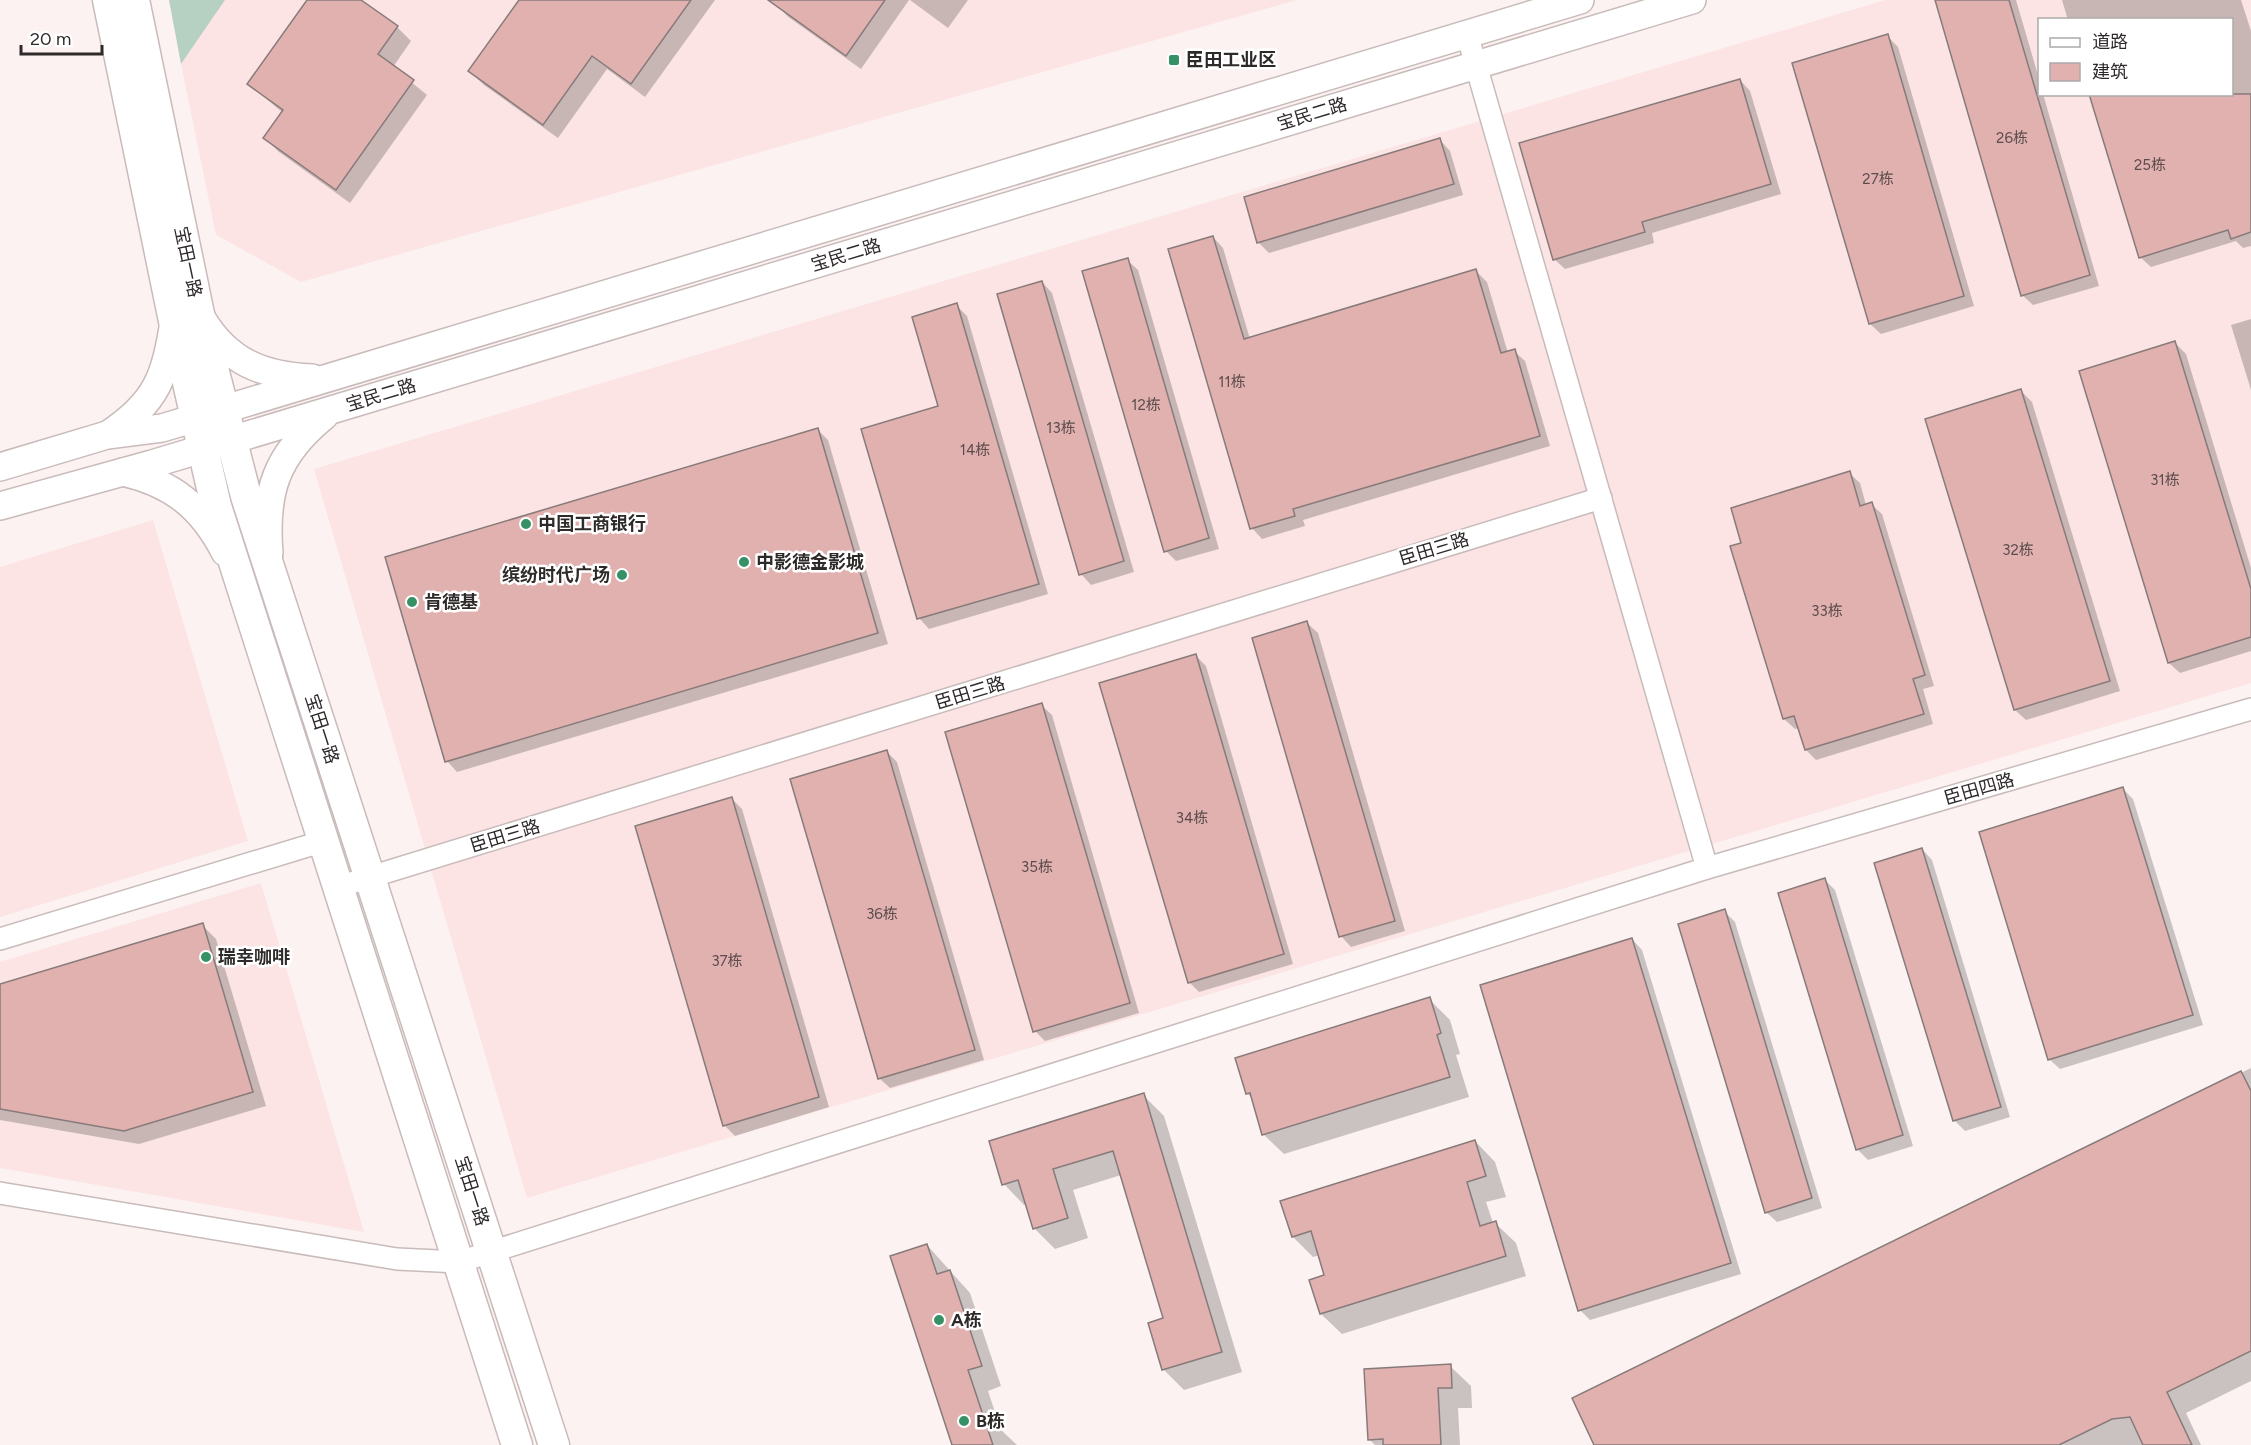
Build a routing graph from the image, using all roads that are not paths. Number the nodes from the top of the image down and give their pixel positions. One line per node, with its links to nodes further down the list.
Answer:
1 (108, 0): 7 (main road, 宝田一路)
2 (134, 0): 7 (main road, 宝田一路)
3 (1580, 0): 5 (street, 宝民二路)
4 (1692, 0): 6 (street, 宝民二路)
5 (1467, 34): 6 (street); 8 (street, 宝民二路)
6 (1476, 65): 9 (street, 宝民二路); 17 (street)
7 (186, 317): 10 (street); 12 (main road, 宝田一路); 13 (street)
8 (508, 323): 9 (street); 10 (street, 宝民二路)
9 (517, 354): 11 (street, 宝民二路)
10 (325, 378): 12 (street, 宝民二路)
11 (330, 410): 14 (street, 宝民二路); 19 (street)
12 (209, 413): 13 (street, 宝民二路); 14 (main road, 宝田一路)
13 (107, 435): 15 (street, 宝民二路)
14 (217, 444): 16 (street, 宝民二路); 19 (main road, 宝田一路); 20 (main road, 宝田一路)
15 (0, 467)
16 (119, 472): 18 (street, 宝民二路); 20 (street)
17 (1601, 498): 23 (street); 24 (street, 臣田三路)
18 (0, 506)
19 (270, 569): 24 (main road, 宝田一路)
20 (239, 579): 22 (main road, 宝田一路)
21 (2251, 709): 23 (street, 臣田四路)
22 (324, 841): 25 (main road, 宝田一路); 26 (street)
23 (1707, 868): 28 (street, 臣田四路)
24 (370, 878): 25 (street, 臣田三路); 28 (main road, 宝田一路)
25 (338, 887): 29 (main road, 宝田一路)
26 (0, 939)
27 (0, 1193): 29 (street)
28 (492, 1252): 29 (street, 臣田四路); 31 (main road, 宝田一路)
29 (459, 1262): 30 (main road, 宝田一路)
30 (517, 1445)
31 (554, 1445)

